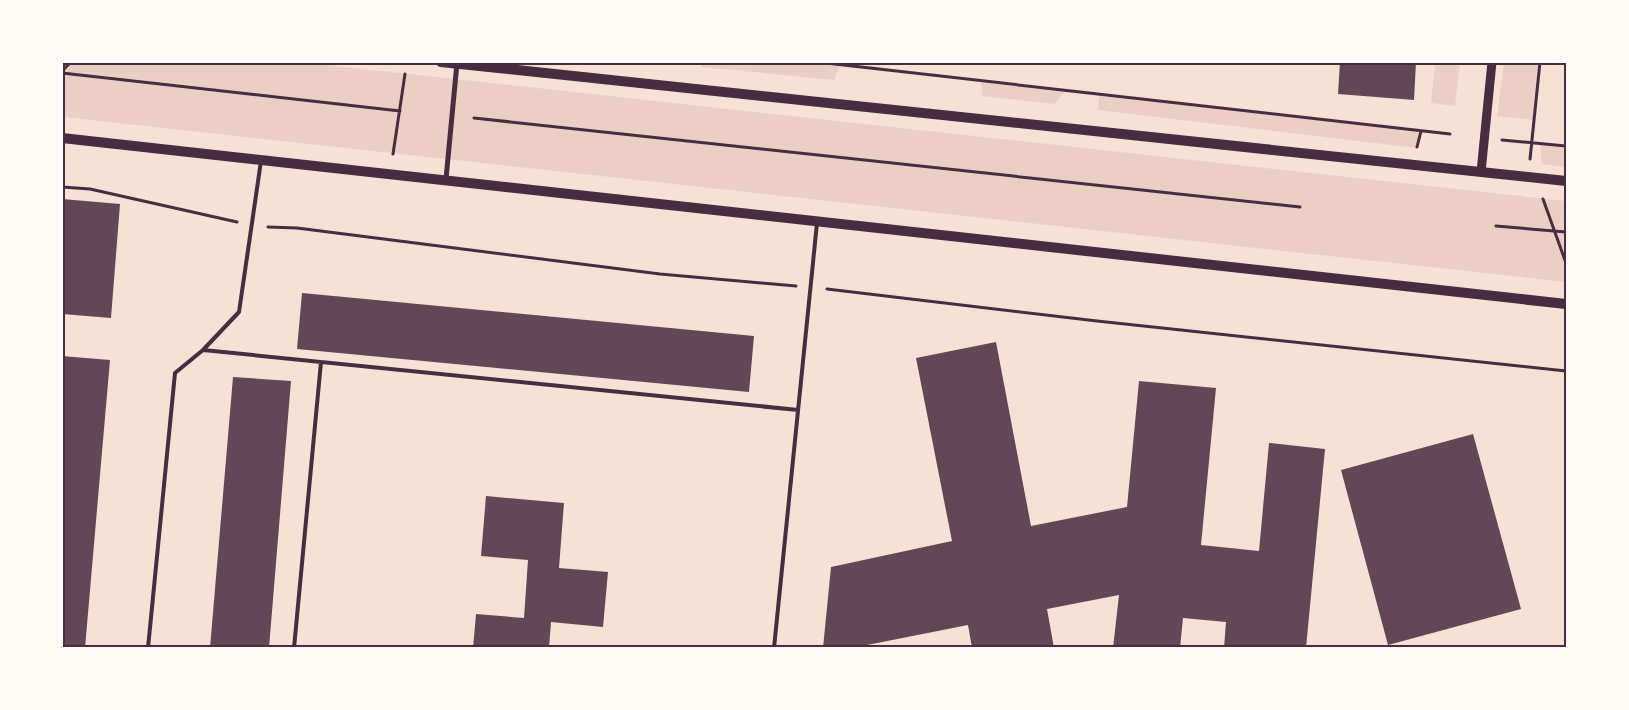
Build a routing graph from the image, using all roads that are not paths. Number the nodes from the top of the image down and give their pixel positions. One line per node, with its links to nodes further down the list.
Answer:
1 (441, 62): 3 (main road)
2 (1492, 62): 6 (street)
3 (457, 64): 6 (main road); 7 (street)
4 (62, 138): 5 (main road)
5 (262, 158): 7 (main road); 11 (lane)
6 (1481, 172): 8 (main road)
7 (446, 179): 9 (main road)
8 (1566, 181)
9 (817, 220): 10 (main road); 13 (lane)
10 (1566, 304)
11 (202, 350): 12 (lane); 14 (lane)
12 (321, 362): 13 (lane); 15 (lane)
13 (798, 410): 16 (lane)
14 (148, 648)
15 (294, 648)
16 (774, 648)

